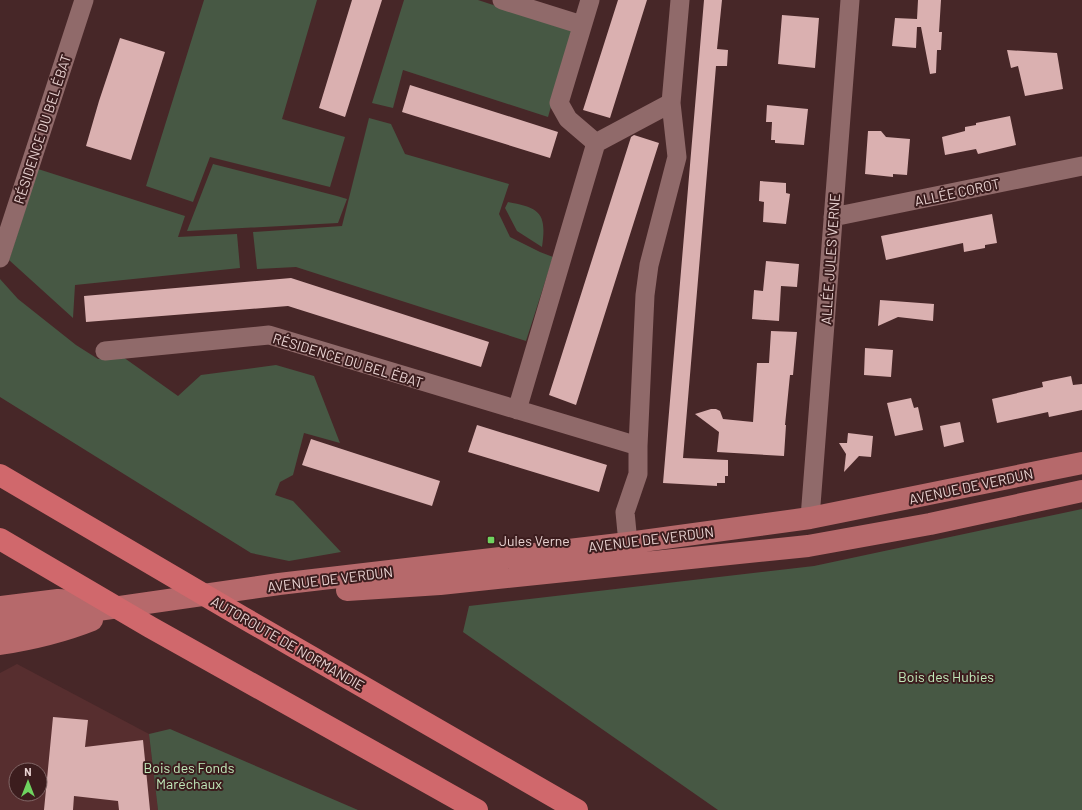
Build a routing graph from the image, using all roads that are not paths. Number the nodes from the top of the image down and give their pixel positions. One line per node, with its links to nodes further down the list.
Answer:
1 (84, 0): 11 (street, RÉSIDENCE DU BEL ÉBAT)
2 (502, 0): 6 (street)
3 (590, 0): 6 (street)
4 (680, 0): 7 (street)
5 (850, 0): 10 (street, ALLÉE JULES VERNE)
6 (582, 25): 8 (street)
7 (671, 103): 8 (street); 14 (street)
8 (596, 143): 13 (street)
9 (1082, 166): 10 (street, ALLÉE COROT)
10 (833, 217): 18 (street, ALLÉE JULES VERNE)
11 (0, 258)
12 (105, 351): 13 (street, RÉSIDENCE DU BEL ÉBAT)
13 (517, 410): 14 (street, RÉSIDENCE DU BEL ÉBAT)
14 (638, 446): 20 (street)
15 (1082, 463): 18 (main road, AVENUE DE VERDUN)
16 (0, 475): 27 (highway, AUTOROUTE DE NORMANDIE)
17 (1082, 491): 21 (main road, AVENUE DE VERDUN)
18 (810, 518): 20 (main road, AVENUE DE VERDUN)
19 (0, 539): 26 (highway)
20 (628, 543): 21 (main road, AVENUE DE VERDUN)
21 (194, 596): 22 (main road, AVENUE DE VERDUN)
22 (133, 605): 23 (main road); 24 (main road, AVENUE DE VERDUN); 25 (main road)
23 (0, 607)
24 (0, 624)
25 (0, 644)
26 (477, 810)
27 (577, 810)

